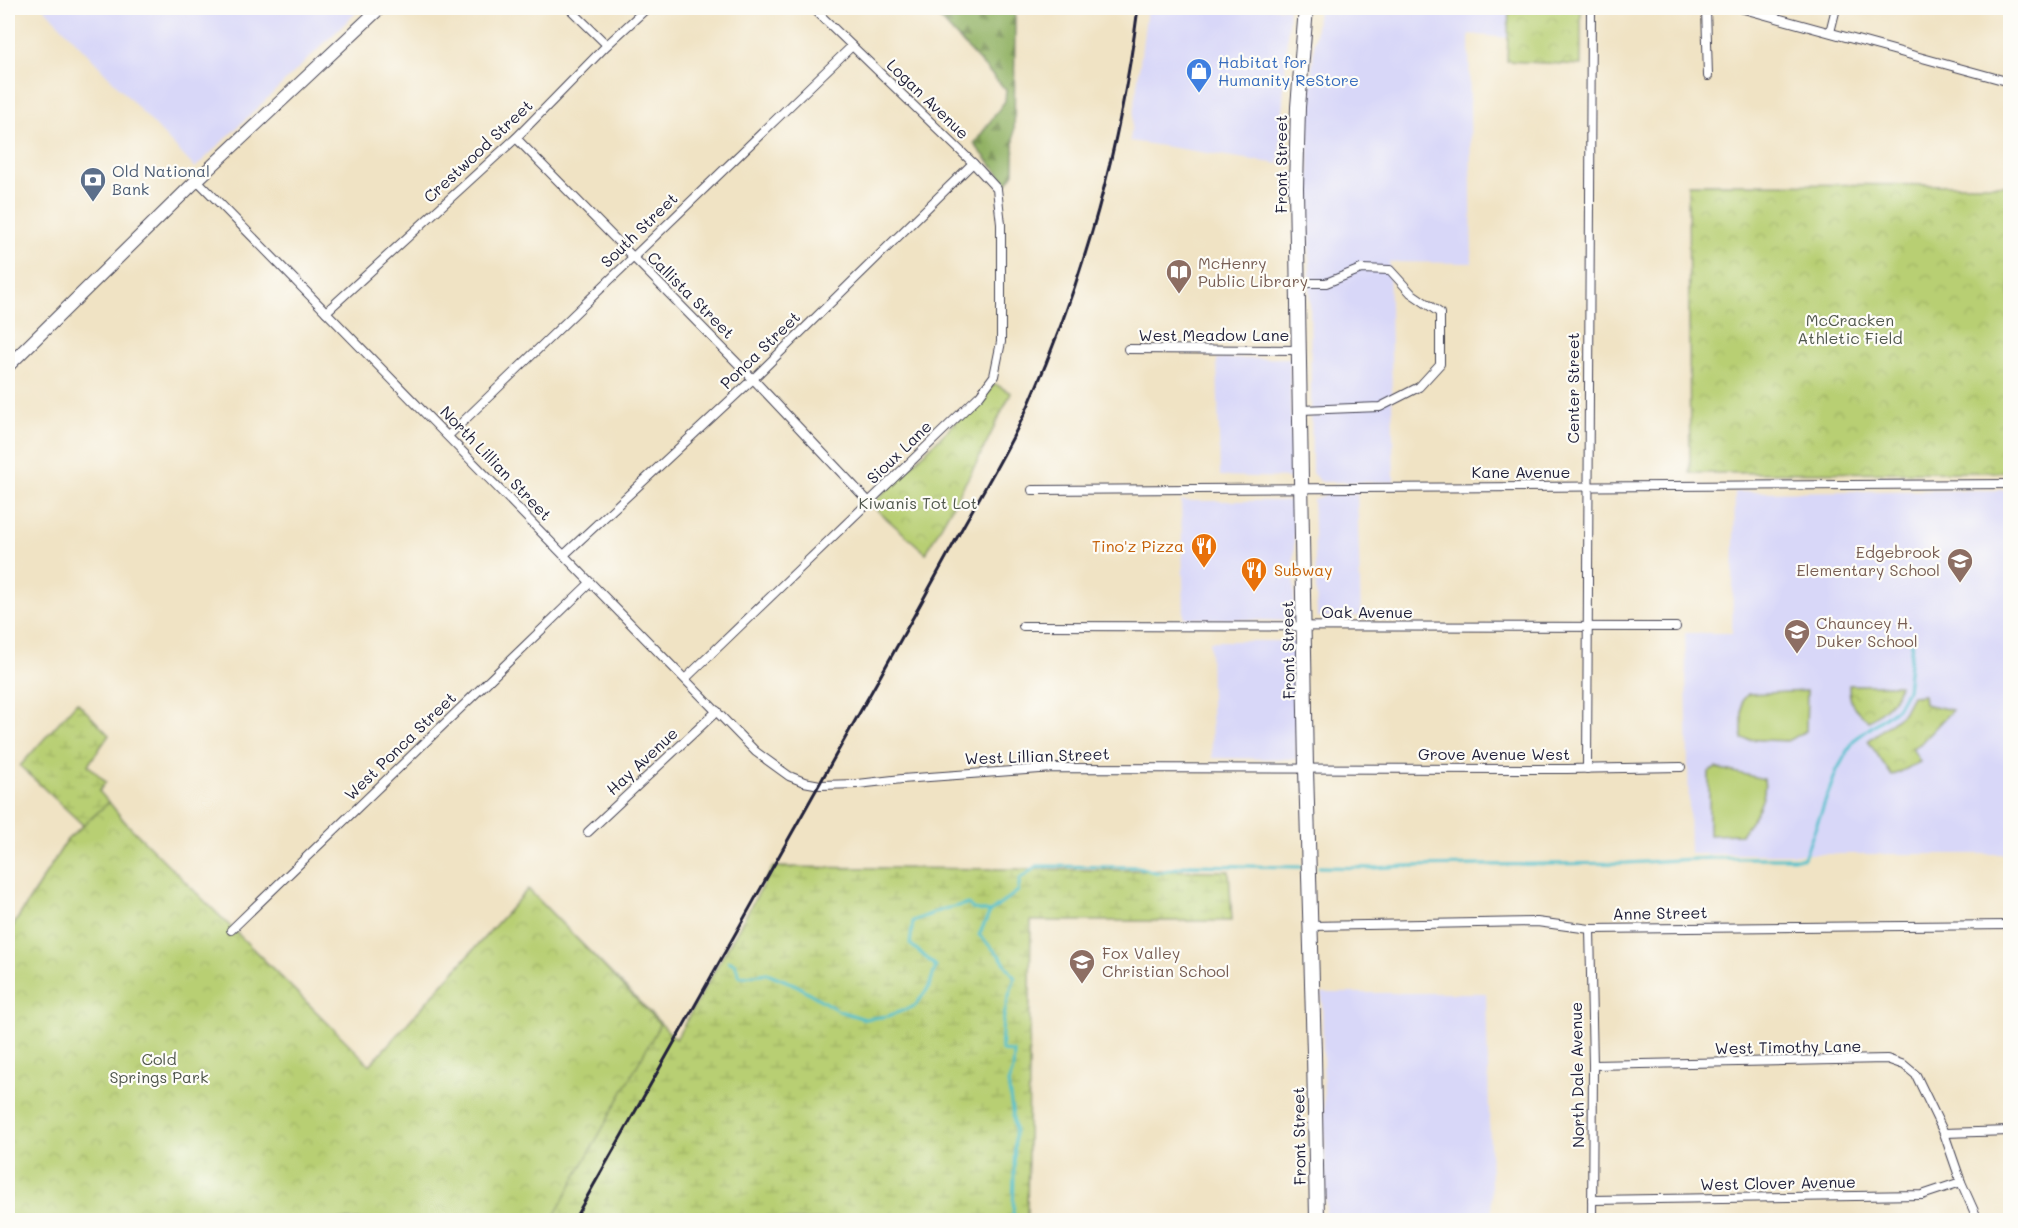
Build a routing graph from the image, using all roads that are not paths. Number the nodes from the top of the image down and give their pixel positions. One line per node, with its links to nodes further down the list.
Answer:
1 (569, 8): 11 (street)
2 (647, 8): 11 (street, Crestwood Street)
3 (813, 8): 12 (street, Logan Avenue)
4 (1306, 8): 20 (main road, Front Street)
5 (1591, 8): 29 (street, Center Street)
6 (1706, 8): 13 (street)
7 (1740, 8): 10 (street)
8 (1836, 8): 10 (street)
9 (375, 9): 17 (street)
10 (1830, 32): 14 (street)
11 (607, 45): 15 (street, Crestwood Street)
12 (852, 46): 16 (street, Logan Avenue); 19 (street, South Street)
13 (1708, 76)
14 (2010, 82)
15 (516, 138): 19 (street, Callista Street); 21 (street, Crestwood Street)
16 (973, 163): 18 (street, Logan Avenue); 25 (street, Ponca Street)
17 (197, 180): 21 (street, North Lillian Street); 24 (street)
18 (1000, 224): 32 (street, Sioux Lane)
19 (632, 257): 25 (street, Callista Street); 27 (street, South Street)
20 (1299, 283): 23 (main road, Front Street); 26 (street)
21 (326, 312): 27 (street, North Lillian Street)
22 (1128, 349): 23 (street, West Meadow Lane)
23 (1300, 350): 26 (main road, Front Street)
24 (8, 366)
25 (753, 379): 32 (street, Callista Street); 33 (street, Ponca Street)
26 (1301, 410): 30 (main road, Front Street)
27 (448, 436): 33 (street, North Lillian Street)
28 (2010, 484): 29 (street, Kane Avenue)
29 (1588, 487): 30 (street, Kane Avenue); 38 (street, Center Street)
30 (1302, 488): 31 (street, Kane Avenue); 36 (main road, Front Street)
31 (1032, 490)
32 (869, 502): 39 (street, Sioux Lane)
33 (564, 555): 34 (street, North Lillian Street)
34 (590, 584): 39 (street, North Lillian Street); 49 (street, West Ponca Street)
35 (1023, 626): 36 (street, Oak Avenue)
36 (1304, 626): 38 (street, Oak Avenue); 43 (main road, Front Street)
37 (1676, 627): 38 (street, Oak Avenue)
38 (1588, 628): 44 (street, Center Street)
39 (686, 678): 40 (street, North Lillian Street)
40 (717, 711): 41 (street, North Lillian Street); 45 (street, Hay Avenue)
41 (773, 766): 43 (street, West Lillian Street)
42 (1681, 767): 44 (street, Grove Avenue West)
43 (1306, 769): 44 (street, Grove Avenue West); 47 (main road, Front Street)
44 (1587, 769)
45 (588, 832)
46 (2010, 925): 48 (street, Anne Street)
47 (1311, 926): 48 (street, Anne Street); 55 (main road, Front Street)
48 (1590, 929): 50 (street, North Dale Avenue)
49 (231, 930)
50 (1593, 1065): 52 (street, West Timothy Lane); 54 (street, North Dale Avenue)
51 (2010, 1131): 52 (street)
52 (1944, 1133): 53 (street, West Timothy Lane)
53 (1961, 1182): 54 (street, West Clover Avenue); 57 (street, West Timothy Lane)
54 (1592, 1200): 56 (street, North Dale Avenue)
55 (1317, 1221)
56 (1592, 1221)
57 (1978, 1221)

